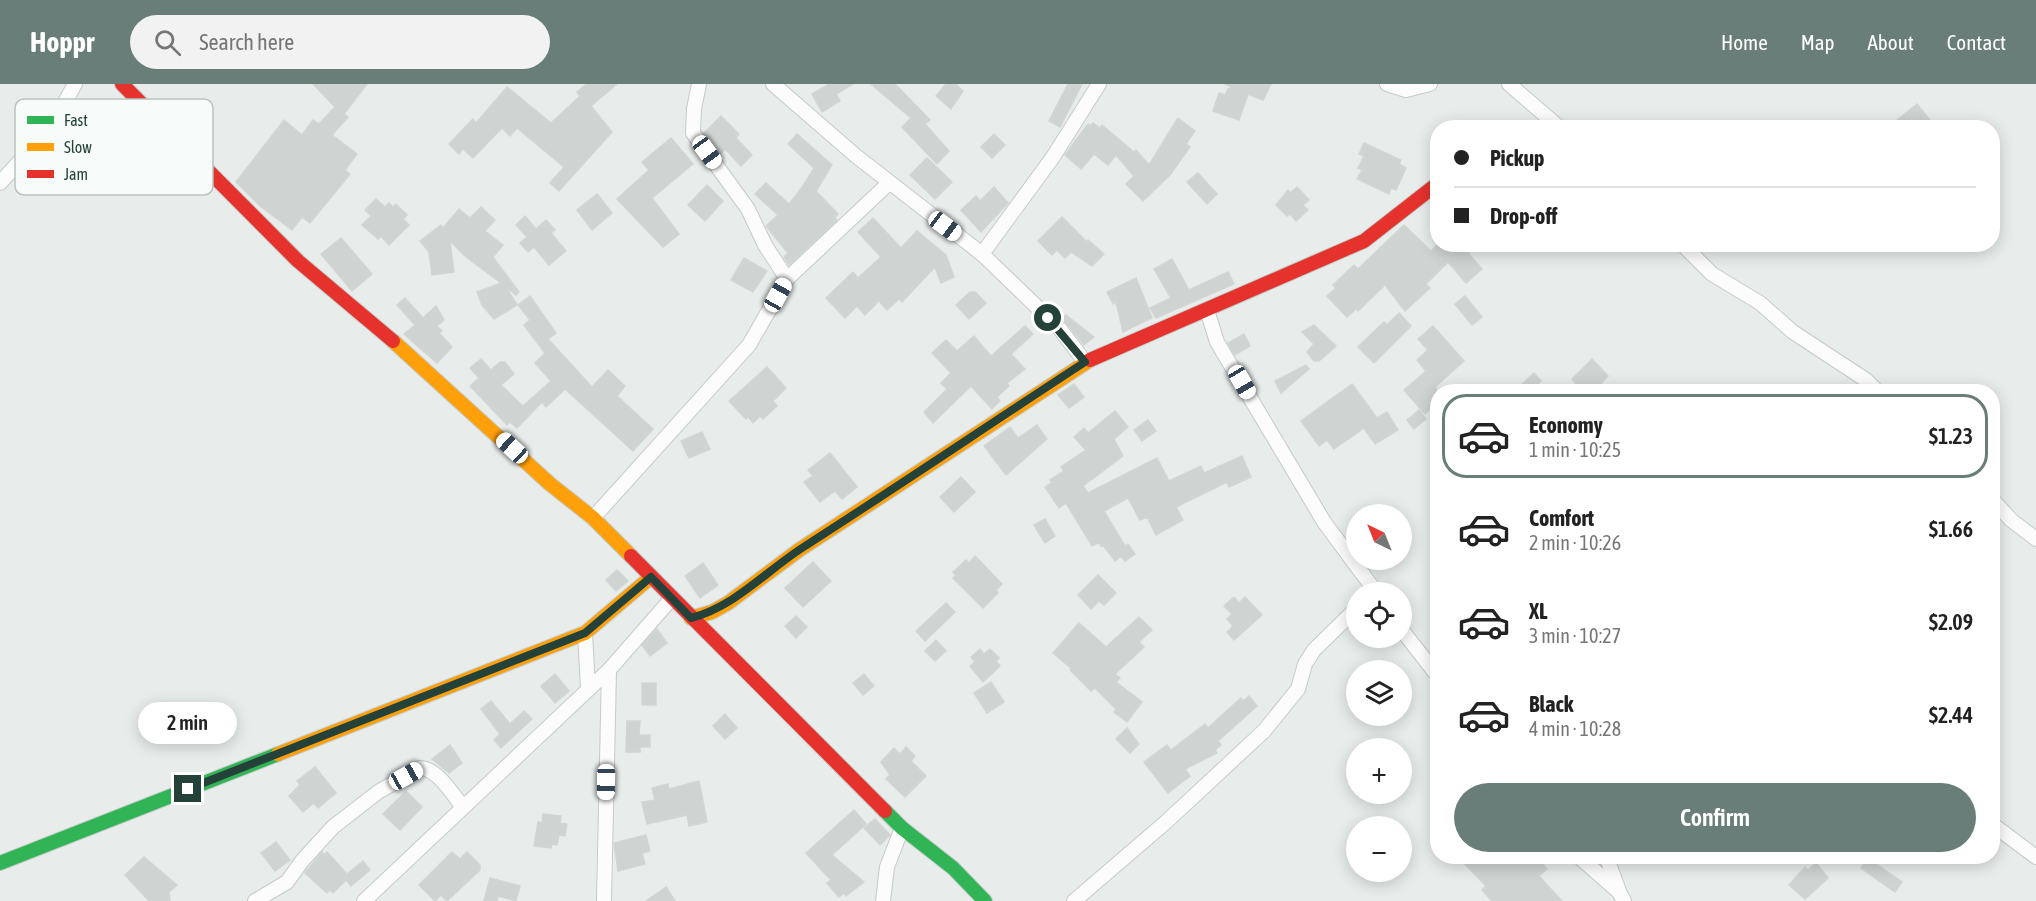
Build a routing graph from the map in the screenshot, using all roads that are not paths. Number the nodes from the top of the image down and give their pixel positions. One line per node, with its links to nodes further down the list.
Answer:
1 (75, 84): 9 (street)
2 (122, 84): 10 (street)
3 (699, 84): 19 (street)
4 (773, 84): 15 (street)
5 (1099, 84): 18 (street)
6 (1387, 84): 7 (street)
7 (1430, 84)
8 (1509, 84): 11 (street)
9 (67, 99)
10 (137, 99)
11 (1551, 120)
12 (15, 167): 14 (street)
13 (213, 176): 24 (street)
14 (0, 183)
15 (889, 183): 18 (street); 19 (street)
16 (1430, 189): 20 (street)
17 (1690, 252): 22 (street)
18 (982, 254): 21 (street)
19 (787, 279): 24 (street)
20 (1207, 310): 21 (street); 27 (street)
21 (1085, 362): 29 (street)
22 (1870, 384)
23 (2000, 507): 25 (street)
24 (593, 518): 26 (street)
25 (2036, 539)
26 (651, 577): 28 (street); 31 (street)
27 (1369, 582)
28 (672, 598): 29 (street); 34 (street)
29 (691, 618): 37 (street)
30 (1346, 619): 49 (street)
31 (585, 633): 35 (street); 40 (street)
32 (1412, 643): 33 (street)
33 (1430, 666)
34 (609, 670): 35 (street); 46 (street)
35 (588, 688): 36 (street)
36 (463, 807): 44 (street); 45 (street)
37 (902, 828): 47 (street); 48 (street)
38 (2000, 830): 39 (street)
39 (2036, 857)
40 (0, 863)
41 (1587, 864): 43 (street)
42 (1609, 864): 43 (street)
43 (1622, 897)
44 (255, 901)
45 (364, 901)
46 (604, 901)
47 (883, 901)
48 (985, 901)
49 (1074, 901)

